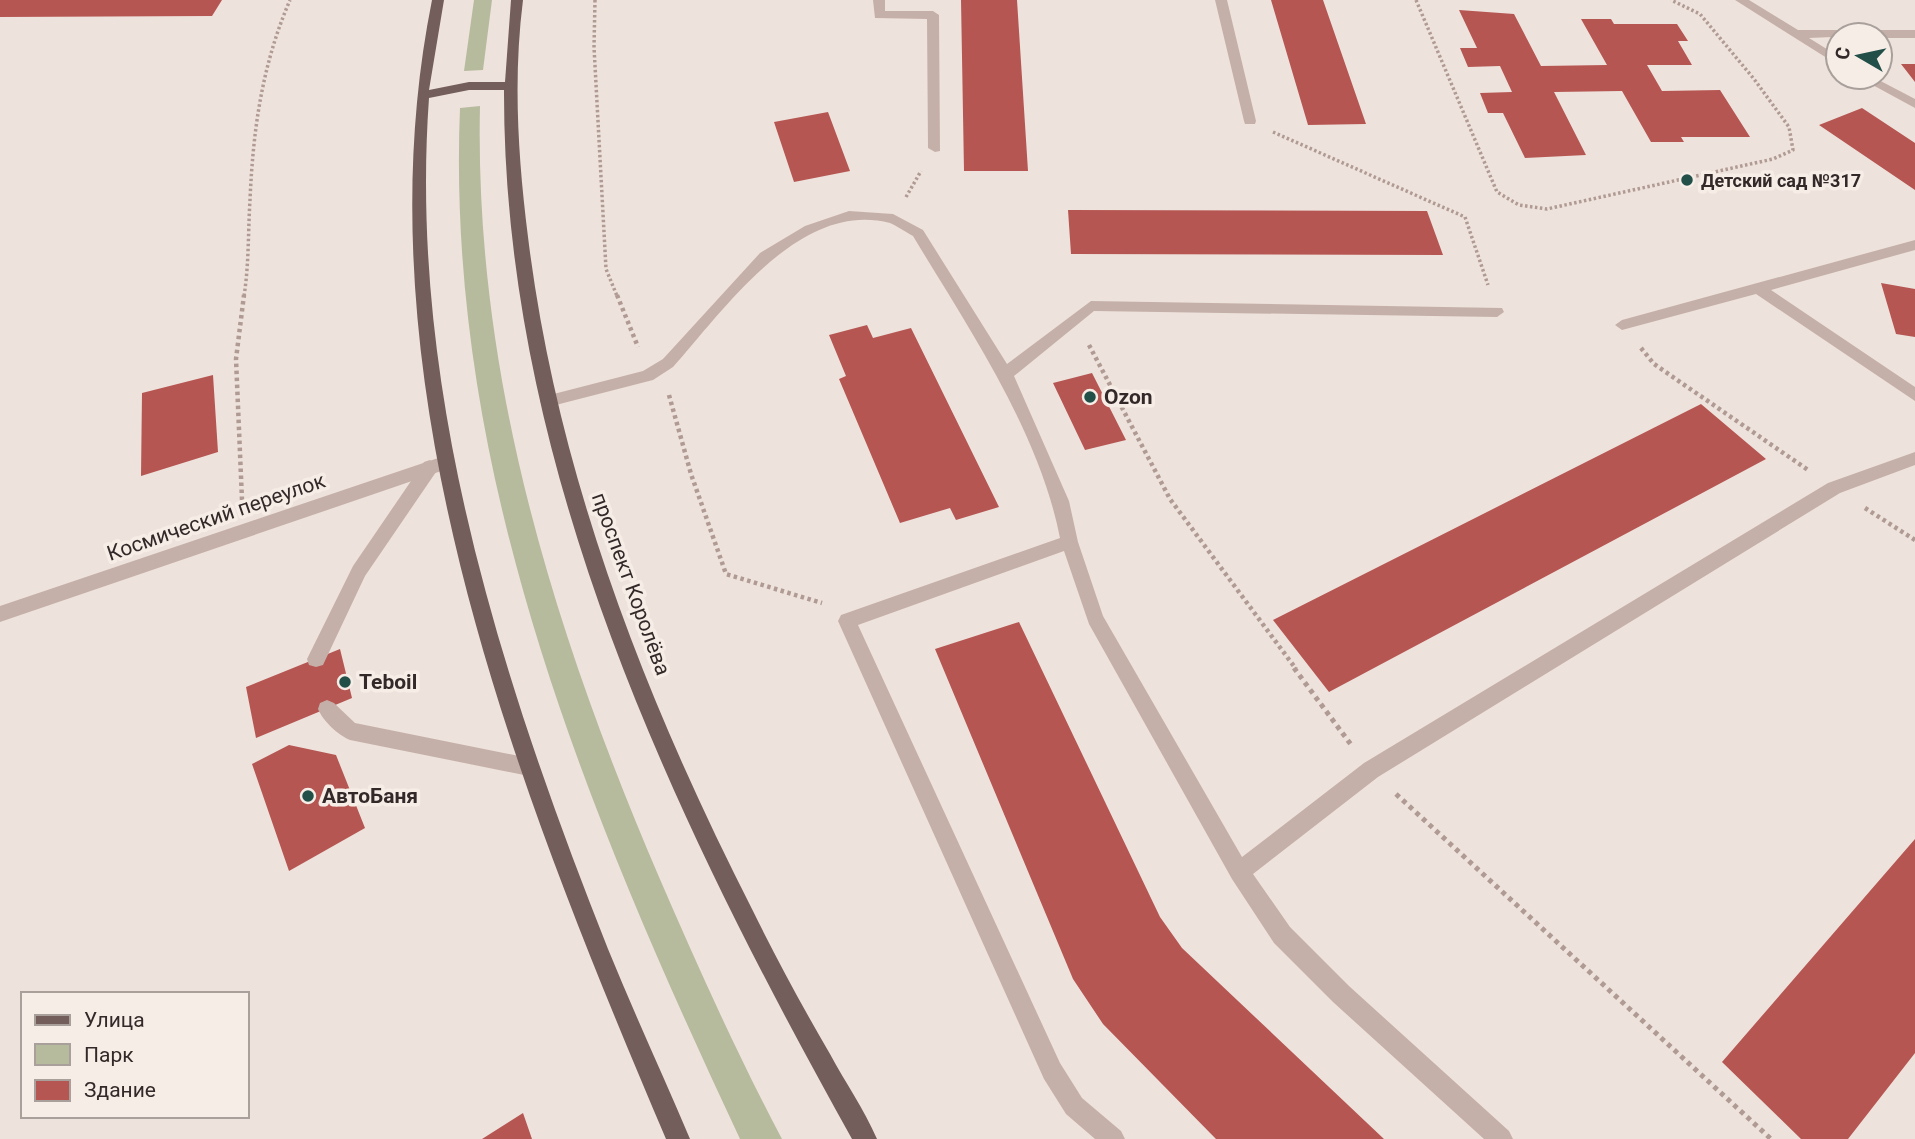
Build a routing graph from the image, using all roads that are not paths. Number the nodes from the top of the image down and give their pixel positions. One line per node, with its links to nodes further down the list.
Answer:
1 (438, 0): 11 (main road)
2 (517, 0): 9 (main road, проспект Королёва)
3 (879, 0): 14 (street)
4 (1222, 0): 13 (street)
5 (1741, 0): 6 (street)
6 (1795, 34): 7 (street); 8 (street)
7 (1915, 34)
8 (1824, 52)
9 (511, 86): 11 (main road); 21 (main road, проспект Королёва)
10 (1890, 91): 12 (street)
11 (424, 95): 23 (main road)
12 (1915, 104)
13 (1250, 121)
14 (935, 148)
15 (1915, 245): 16 (street)
16 (1758, 288): 18 (street); 20 (street)
17 (1497, 312): 19 (street)
18 (1622, 326)
19 (1005, 374): 21 (street); 24 (street)
20 (1915, 394)
21 (548, 401): 31 (main road, проспект Королёва)
22 (1915, 458): 29 (street)
23 (438, 464): 25 (street, Космический переулок); 26 (street); 28 (main road)
24 (1069, 542): 29 (street); 32 (street)
25 (0, 614)
26 (316, 659)
27 (327, 709): 28 (street)
28 (529, 767): 30 (main road)
29 (1239, 872): 33 (street)
30 (678, 1139)
31 (865, 1139)
32 (1113, 1139)
33 (1500, 1139)

